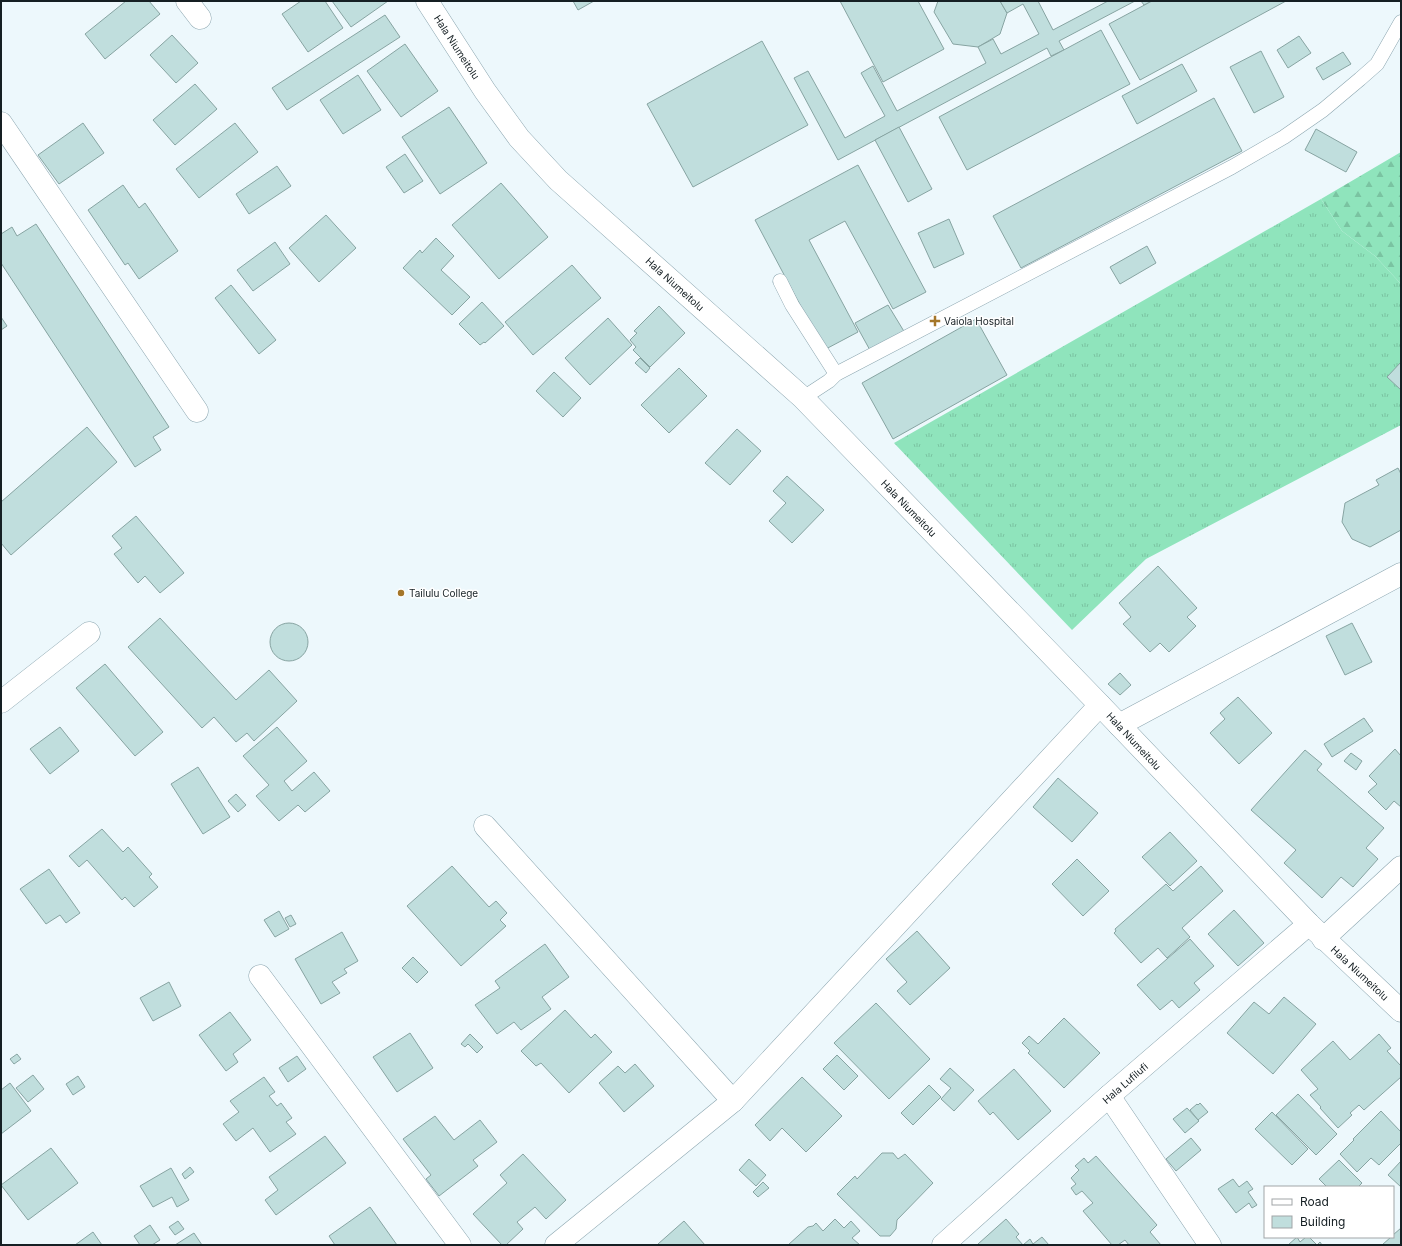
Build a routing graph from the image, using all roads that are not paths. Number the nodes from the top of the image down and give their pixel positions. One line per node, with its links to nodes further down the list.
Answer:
1 (427, 1): 6 (street, Hala Niumeitolu)
2 (1401, 22): 5 (lane)
3 (1, 123): 7 (street)
4 (780, 281): 5 (lane)
5 (836, 374): 6 (lane)
6 (803, 398): 11 (street, Hala Niumeitolu)
7 (197, 411)
8 (1401, 574): 12 (street)
9 (89, 633): 10 (street)
10 (1, 702)
11 (1100, 705): 12 (street, Hala Niumeitolu); 19 (street)
12 (1119, 725): 15 (street, Hala Niumeitolu)
13 (485, 826): 19 (street)
14 (1401, 867): 15 (street, Hala Lufilufi)
15 (1316, 932): 17 (street, Hala Niumeitolu); 18 (street, Hala Lufilufi)
16 (260, 976): 20 (street)
17 (1401, 1011)
18 (1109, 1096): 22 (street, Hala Lufilufi); 23 (street)
19 (733, 1101): 21 (street)
20 (460, 1245)
21 (556, 1245)
22 (943, 1245)
23 (1210, 1245)

